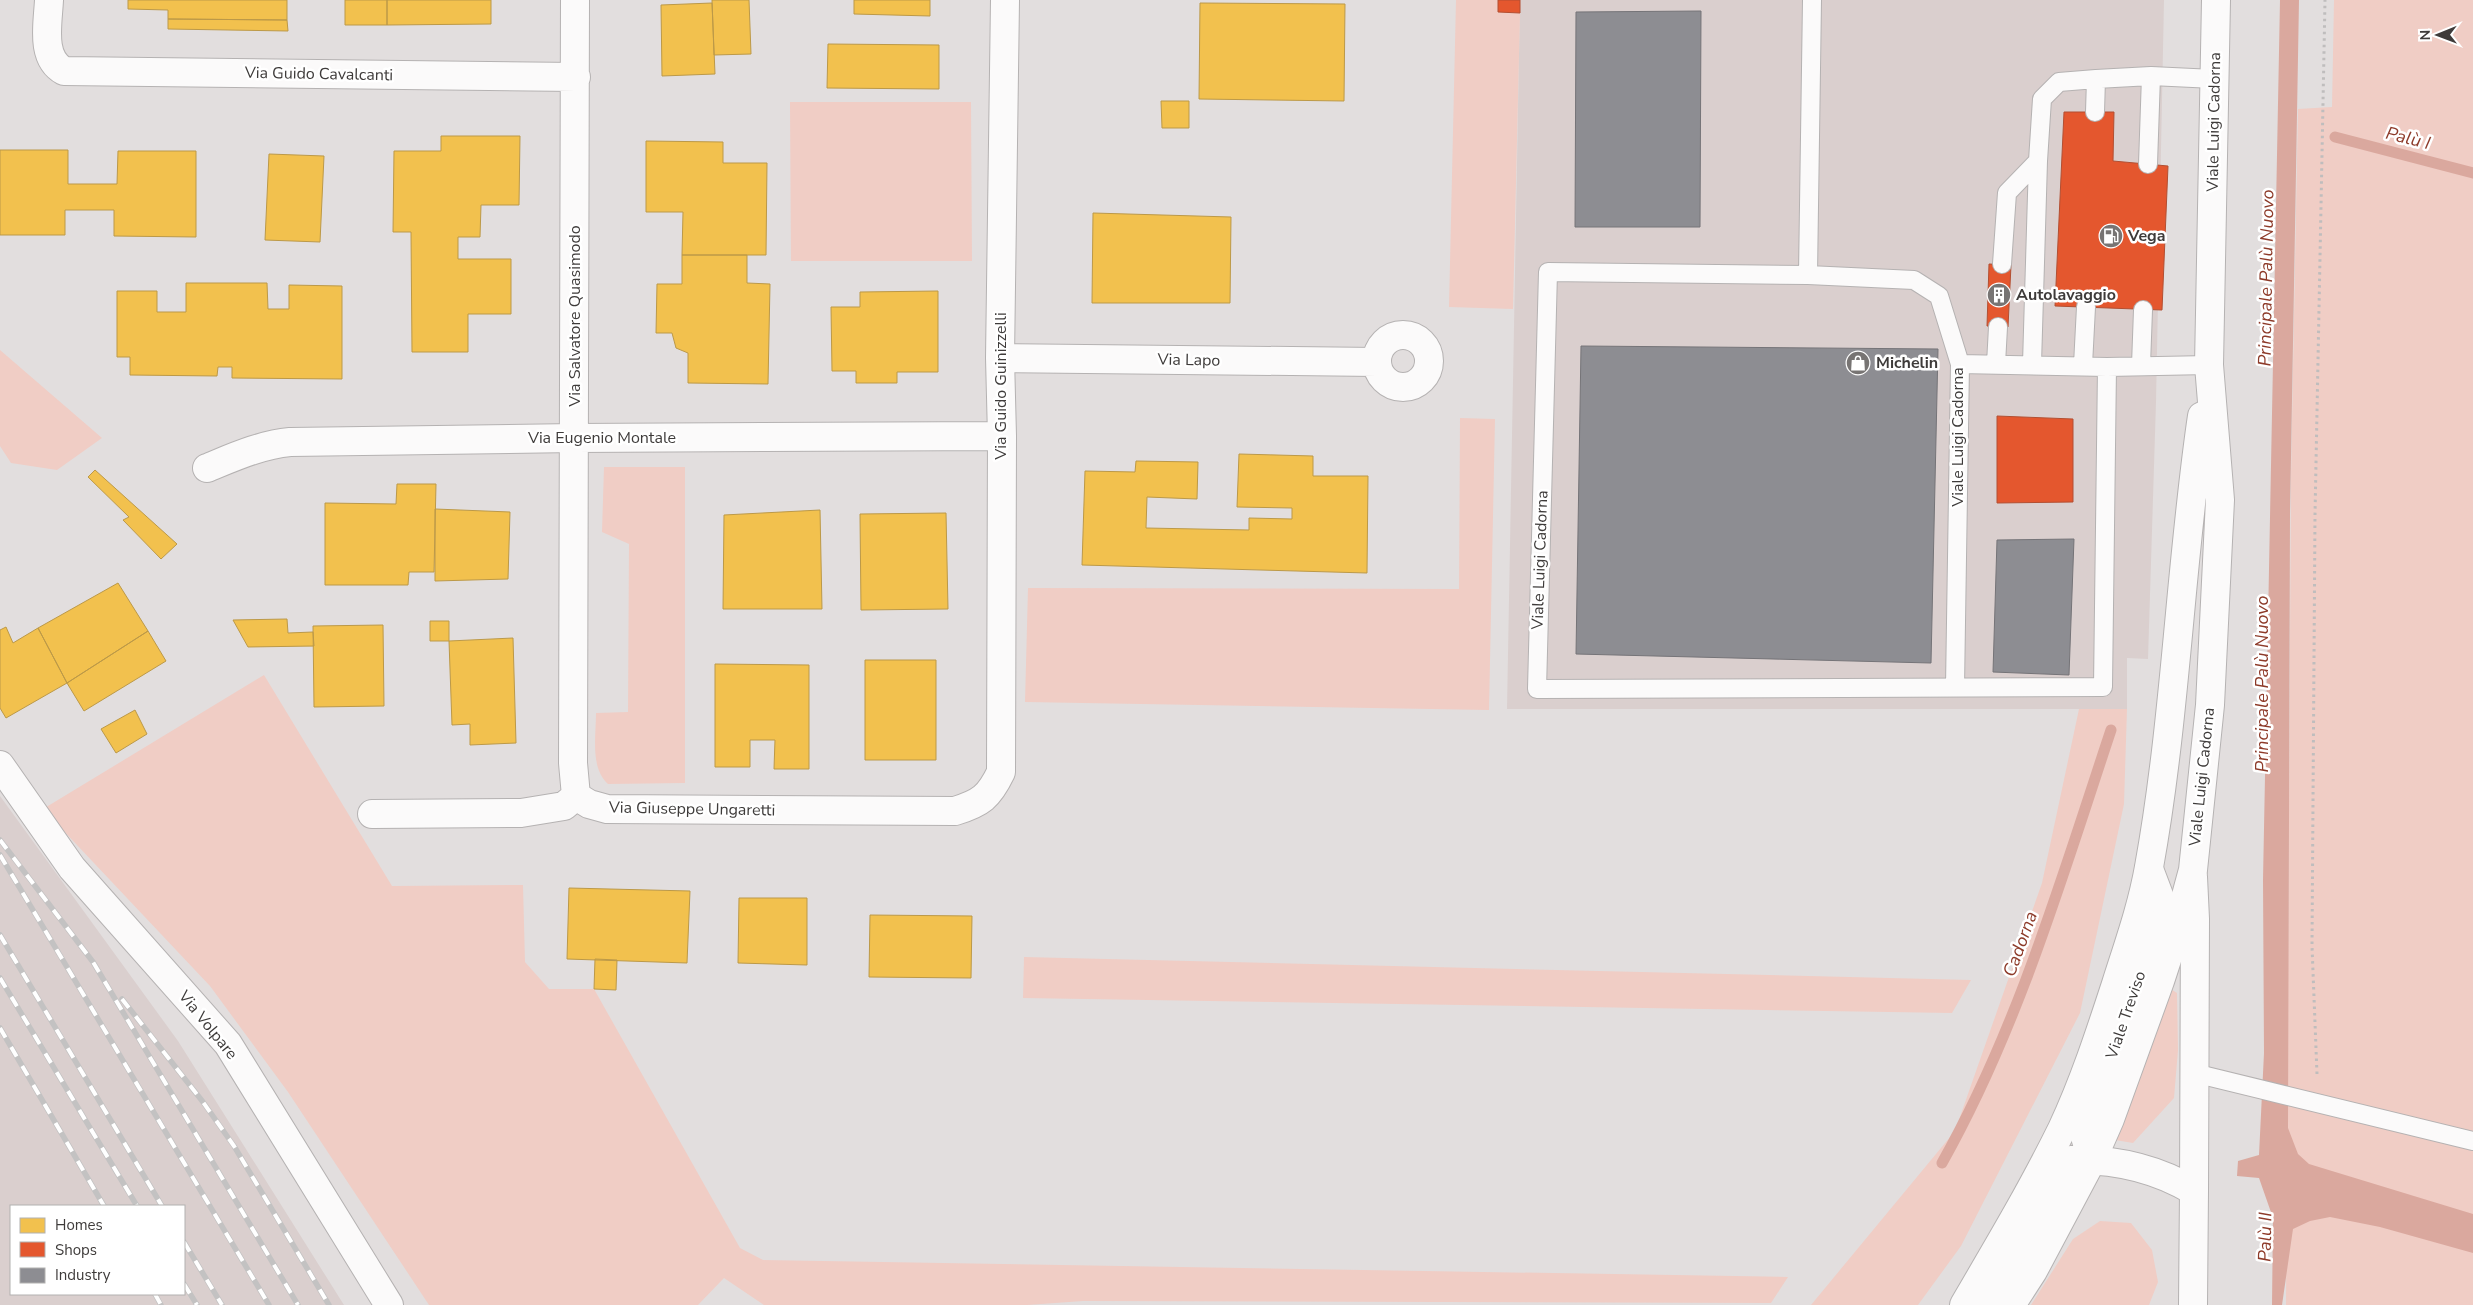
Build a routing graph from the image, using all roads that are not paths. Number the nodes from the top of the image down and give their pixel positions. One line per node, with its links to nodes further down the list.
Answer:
1 (49, 0): 7 (street, Via Guido Cavalcanti)
2 (575, 0): 7 (street)
3 (1005, 0): 18 (street, Via Guido Guinizzelli)
4 (1812, 0): 14 (lane)
5 (2216, 0): 9 (street, Viale Luigi Cadorna)
6 (2151, 76): 8 (lane); 9 (lane); 12 (lane)
7 (576, 77): 28 (street, Via Salvatore Quasimodo)
8 (2096, 79): 10 (lane); 11 (lane)
9 (2214, 79): 25 (street, Viale Luigi Cadorna)
10 (2095, 112)
11 (2038, 161): 13 (lane); 22 (lane)
12 (2148, 164)
13 (2002, 264)
14 (1808, 275): 20 (lane, Viale Luigi Cadorna); 30 (lane, Viale Luigi Cadorna)
15 (2086, 307): 23 (lane)
16 (2143, 310): 24 (lane)
17 (1998, 327): 21 (lane)
18 (1000, 358): 19 (street, Via Lapo); 27 (street, Via Guido Guinizzelli)
19 (1377, 362)
20 (1960, 364): 21 (lane); 30 (lane, Viale Luigi Cadorna)
21 (1996, 364): 22 (lane)
22 (2032, 364): 23 (lane)
23 (2083, 365): 26 (lane)
24 (2141, 365): 25 (lane); 26 (lane)
25 (2210, 365): 35 (street, Viale Luigi Cadorna); 36 (street, Viale Luigi Cadorna)
26 (2107, 367): 30 (lane, Viale Luigi Cadorna)
27 (1002, 436): 28 (street, Via Eugenio Montale); 32 (street, Via Guido Guinizzelli)
28 (575, 438): 29 (street, Via Eugenio Montale); 33 (street, Via Salvatore Quasimodo)
29 (207, 468)
30 (1955, 687)
31 (0, 765): 41 (street, Via Volpare)
32 (1001, 772): 33 (street, Via Giuseppe Ungaretti)
33 (576, 796): 34 (street)
34 (372, 814)
35 (2149, 869): 39 (street, Viale Treviso); 42 (street, Viale Luigi Cadorna)
36 (2193, 870): 37 (street, Viale Luigi Cadorna); 39 (street, Viale Treviso)
37 (2194, 1073): 38 (lane); 40 (street, Viale Luigi Cadorna)
38 (2473, 1142)
39 (2092, 1160): 40 (street); 43 (street); 44 (street, Viale Treviso)
40 (2194, 1191): 45 (street, Viale Luigi Cadorna)
41 (389, 1305)
42 (1964, 1305)
43 (1987, 1305)
44 (2011, 1305)
45 (2193, 1305)

